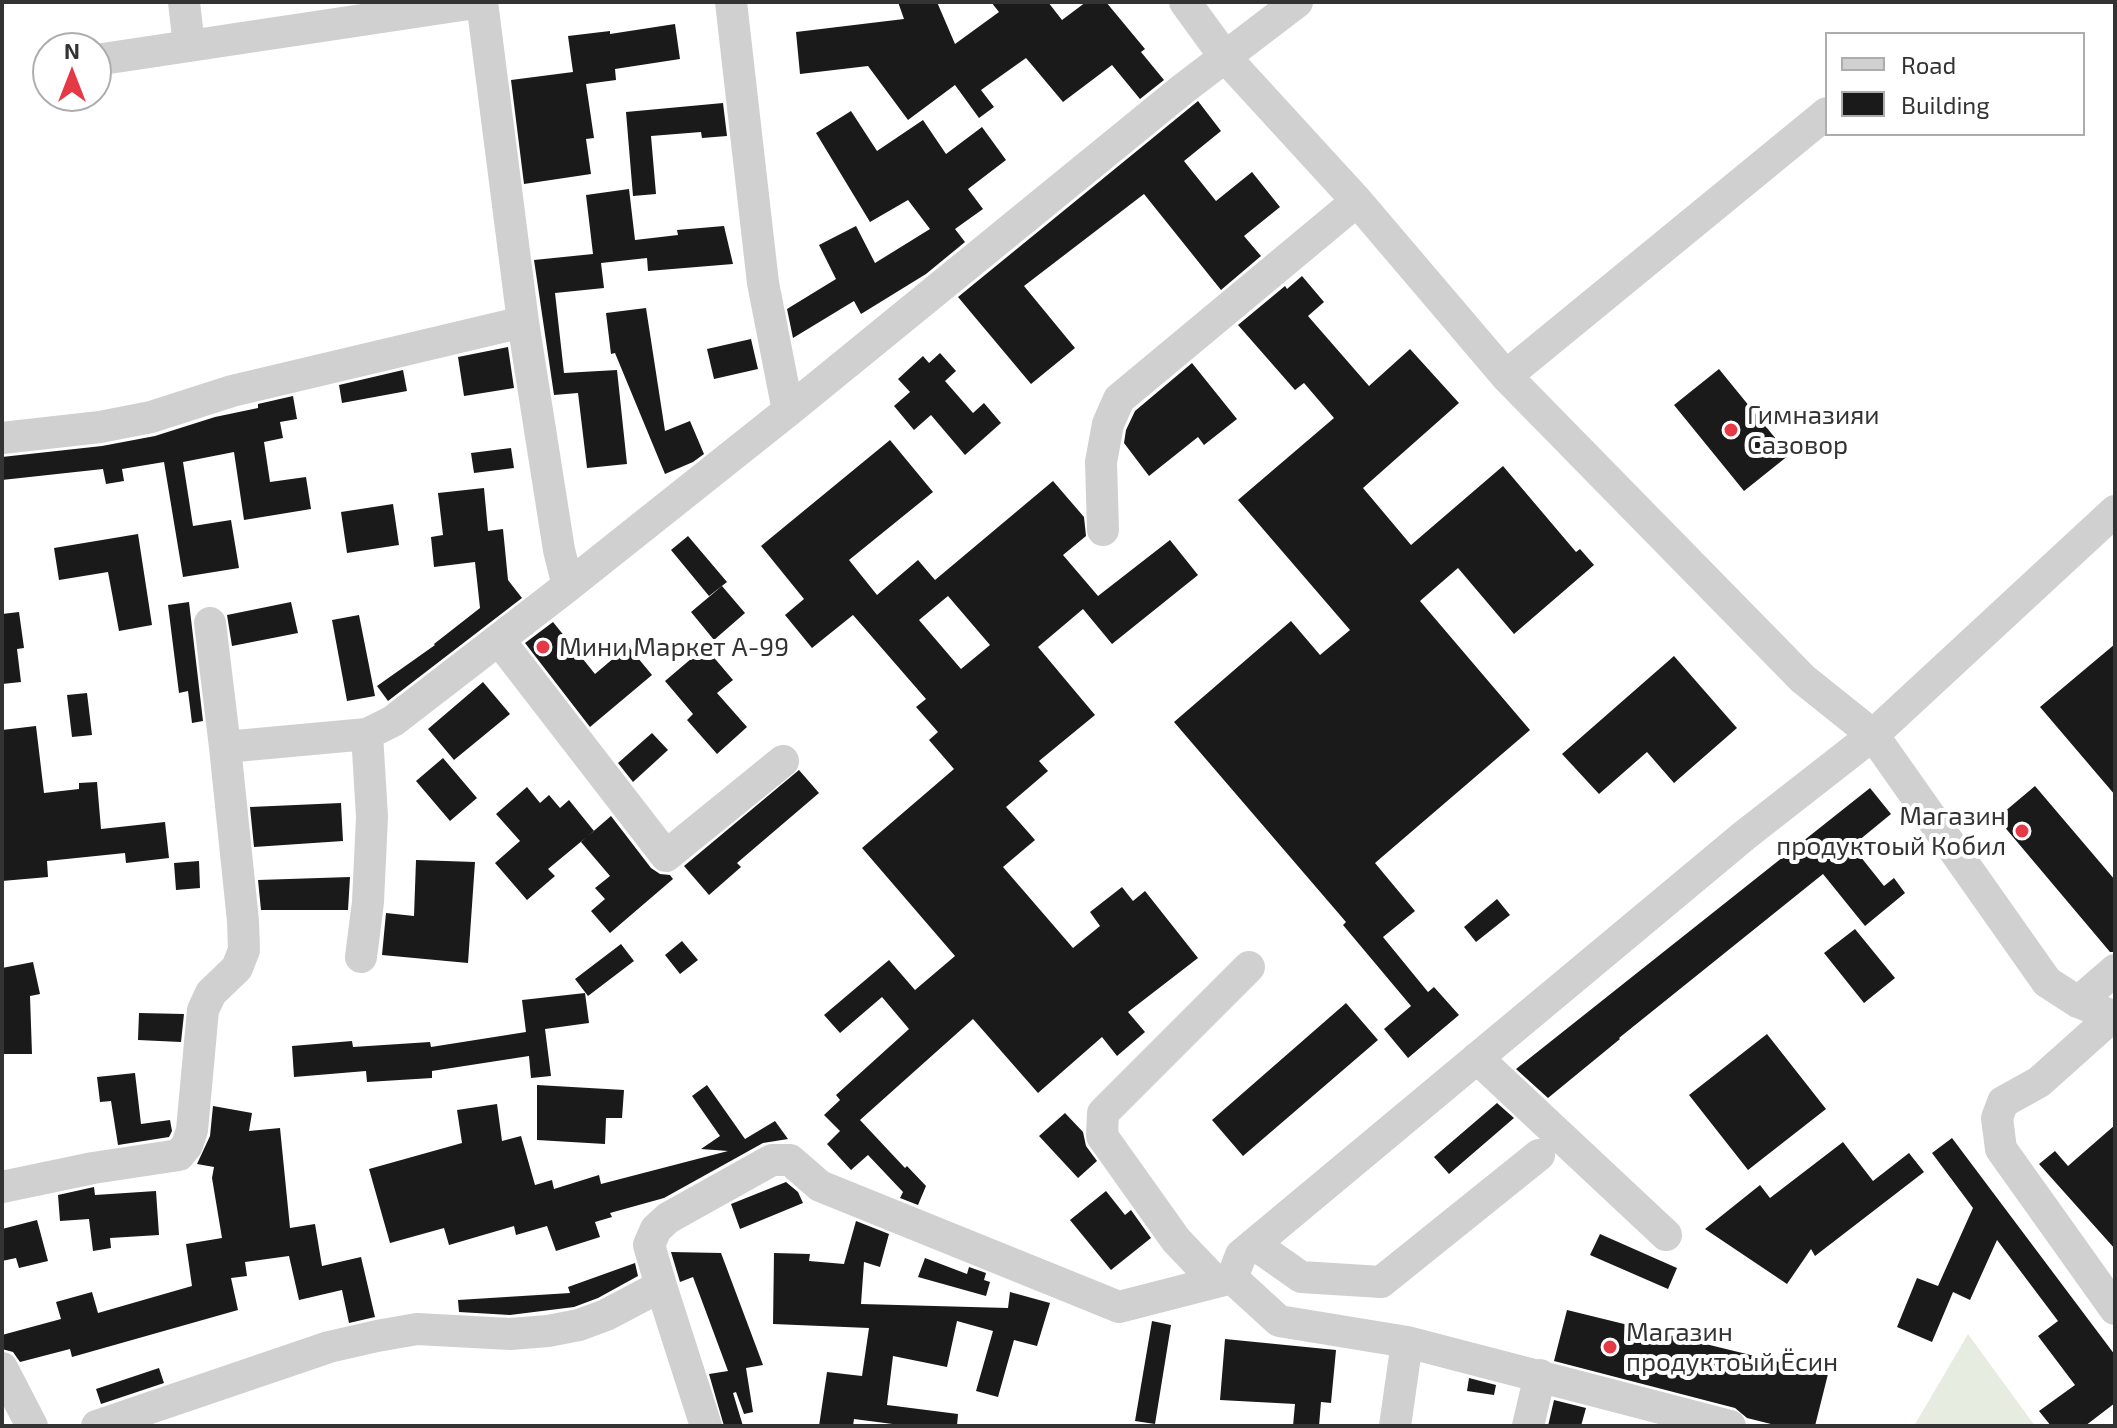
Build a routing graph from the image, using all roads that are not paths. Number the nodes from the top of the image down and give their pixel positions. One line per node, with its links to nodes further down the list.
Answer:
1 (184, 2): 6 (street)
2 (482, 2): 6 (street); 11 (street)
3 (731, 2): 13 (street)
4 (1185, 2): 7 (street)
5 (1297, 2): 7 (street)
6 (189, 46): 8 (street)
7 (1225, 57): 10 (street); 13 (street)
8 (112, 58)
9 (1825, 115): 12 (street)
10 (1357, 201): 12 (street); 16 (street)
11 (523, 322): 14 (street); 17 (street)
12 (1506, 376): 21 (street)
13 (788, 411): 17 (street)
14 (2, 438)
15 (2115, 511): 21 (street)
16 (1103, 530)
17 (568, 586): 19 (street)
18 (210, 623): 22 (street)
19 (499, 640): 20 (street); 23 (street)
20 (367, 734): 22 (street); 24 (street)
21 (1873, 735): 27 (street); 29 (street)
22 (225, 747): 31 (street)
23 (783, 761)
24 (361, 957)
25 (1249, 967): 34 (street)
26 (2115, 970): 27 (street)
27 (2078, 1002): 28 (street)
28 (2114, 1016): 36 (street)
29 (1477, 1058): 32 (street); 33 (street)
30 (1539, 1155): 33 (street)
31 (2, 1187)
32 (1666, 1235)
33 (1254, 1244): 34 (street)
34 (1224, 1280): 35 (street); 37 (street)
35 (661, 1286): 42 (street); 43 (street)
36 (2115, 1309)
37 (1407, 1342): 39 (street); 44 (street)
38 (2, 1368): 41 (street)
39 (1540, 1375): 40 (street); 45 (street)
40 (1645, 1416): 46 (street)
41 (32, 1426)
42 (97, 1426)
43 (706, 1426)
44 (1395, 1426)
45 (1528, 1426)
46 (1730, 1426)

